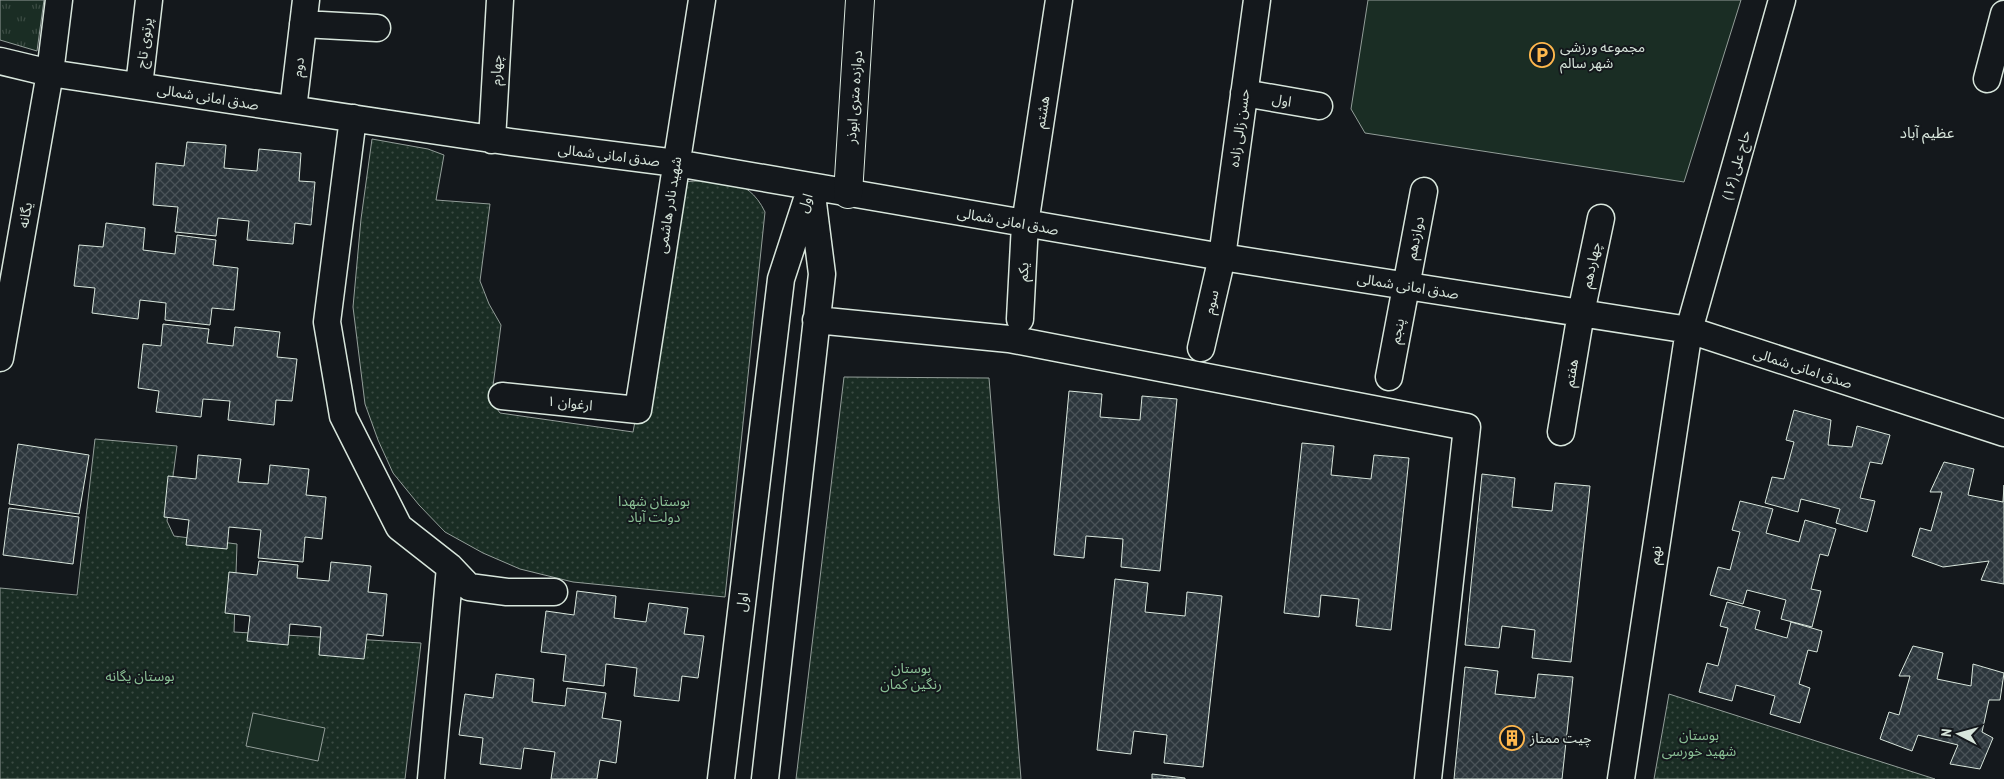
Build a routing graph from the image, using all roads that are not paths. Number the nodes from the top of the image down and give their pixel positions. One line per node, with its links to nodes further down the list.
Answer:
1 (59, 0): 13 (street, یگانه)
2 (149, 0): 15 (street, پرتوی تاج)
3 (500, 0): 20 (street, چهارم)
4 (702, 0): 21 (street, شهید نادر هاشمی)
5 (860, 0): 24 (street, دوازده متری ابوذر)
6 (1059, 0): 26 (street, هشتم)
7 (1257, 0): 16 (street, حسن زالی زاده)
8 (1782, 0): 32 (street, حاج علی (۱۶))
9 (304, 12): 11 (street, دوم); 18 (street, دوم)
10 (2004, 14): 14 (street)
11 (378, 28)
12 (0, 60): 13 (street, صدق امانی شمالی)
13 (50, 73): 15 (street, صدق امانی شمالی); 34 (street, یگانه)
14 (1987, 79)
15 (139, 86): 18 (street, صدق امانی شمالی)
16 (1244, 93): 17 (street, اول); 27 (street, حسن زالی زاده)
17 (1319, 106)
18 (292, 109): 19 (street, صدق امانی شمالی)
19 (353, 118): 20 (street, صدق امانی شمالی); 40 (street)
20 (492, 140): 21 (street, صدق امانی شمالی)
21 (676, 163): 22 (street, صدق امانی شمالی); 37 (street, شهید نادر هاشمی)
22 (811, 187): 24 (street, صدق امانی شمالی); 31 (street, اول); 43 (street, اول)
23 (1424, 191): 28 (street, دوازدهم)
24 (848, 194): 26 (street, صدق امانی شمالی)
25 (1601, 218): 29 (street, چهاردهم)
26 (1025, 224): 27 (street, صدق امانی شمالی); 30 (street, یکم)
27 (1222, 257): 28 (street, صدق امانی شمالی); 33 (street, سوم)
28 (1406, 286): 29 (street, صدق امانی شمالی); 35 (street, پنجم)
29 (1581, 313): 32 (street, صدق امانی شمالی); 38 (street, هفتم)
30 (1020, 319)
31 (816, 320): 44 (street, اول); 45 (street)
32 (1689, 330): 39 (street, صدق امانی شمالی); 46 (street, نهم)
33 (1200, 348)
34 (0, 358)
35 (1388, 377)
36 (502, 396): 37 (street, ارغوان ۱)
37 (638, 410)
38 (1561, 432)
39 (2004, 433)
40 (450, 568): 41 (street); 42 (street)
41 (554, 592)
42 (431, 779)
43 (721, 779)
44 (764, 779)
45 (1428, 779)
46 (1621, 779)

